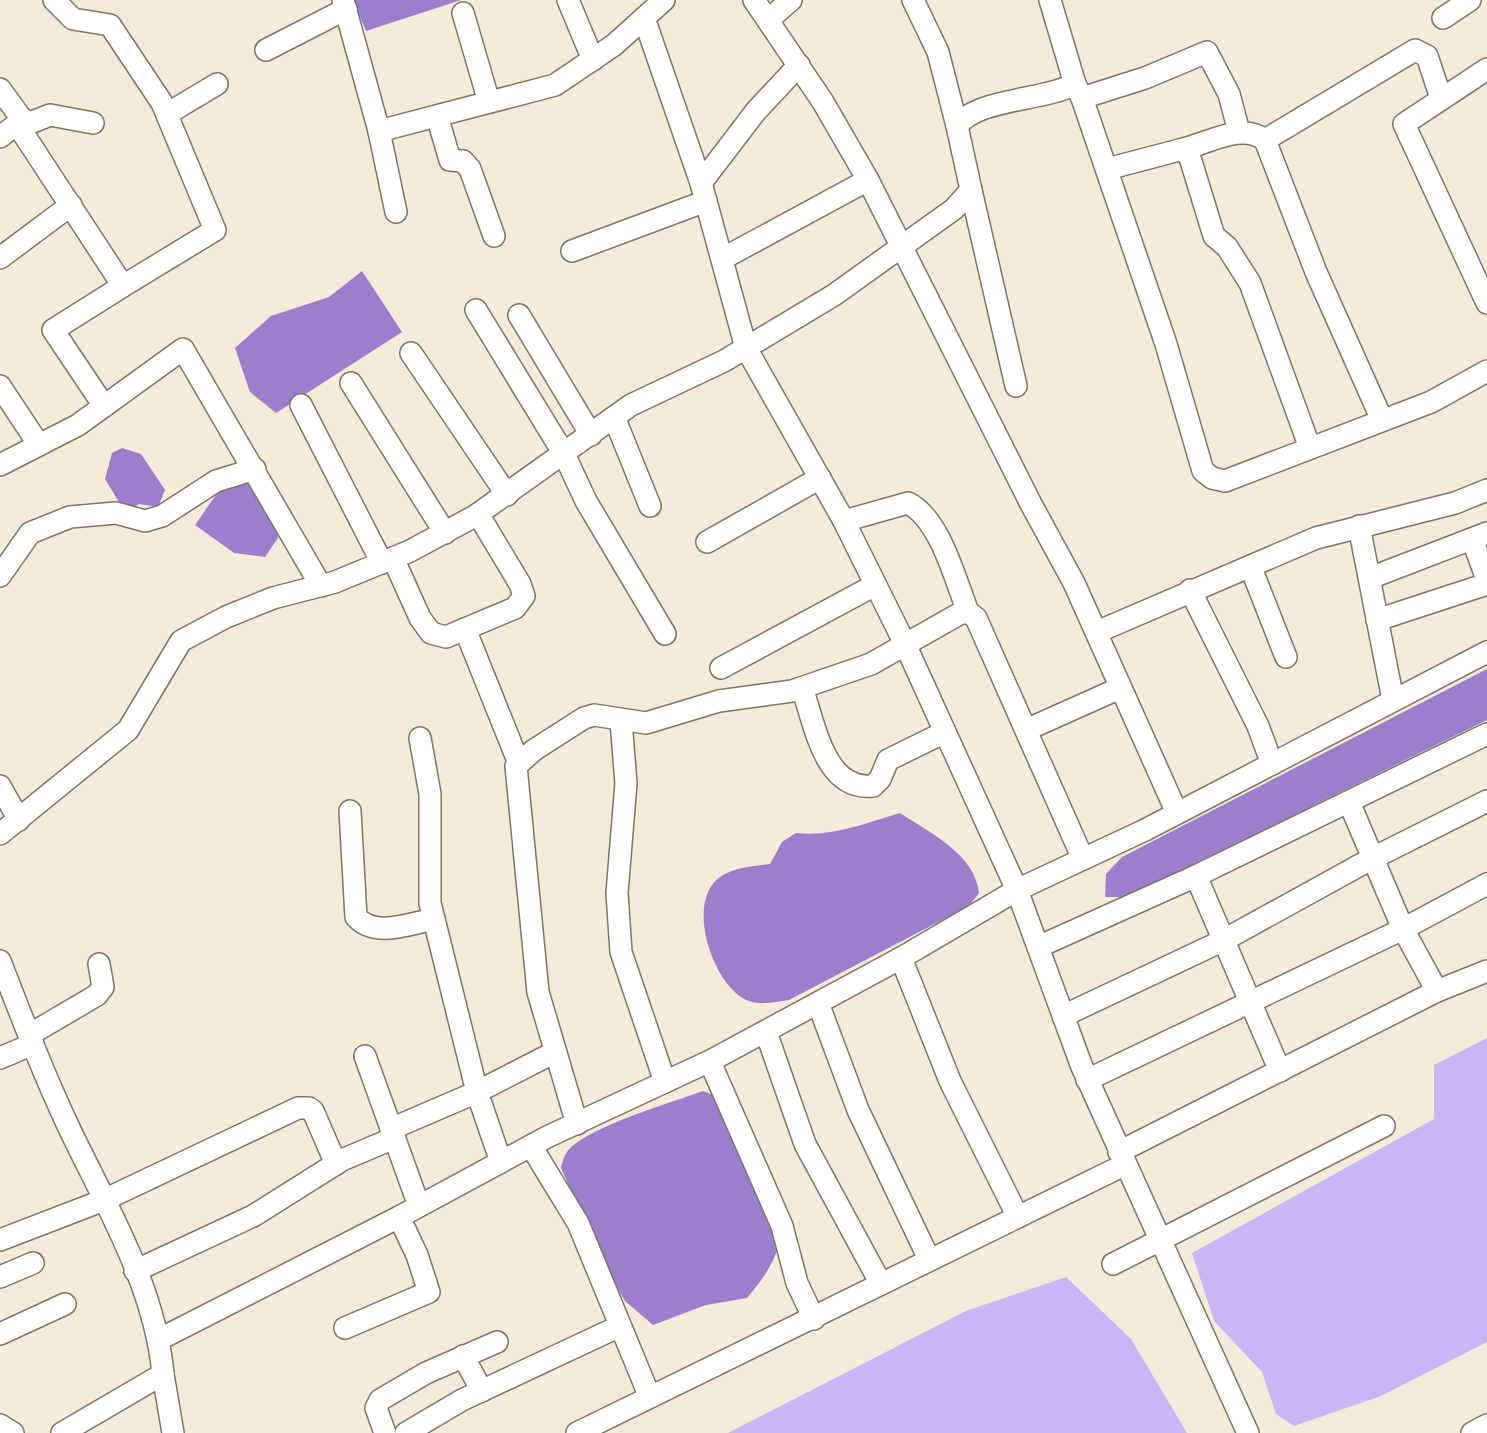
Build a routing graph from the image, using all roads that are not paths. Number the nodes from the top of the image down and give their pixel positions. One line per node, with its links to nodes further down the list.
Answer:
1 (54, 0): 23 (street)
2 (568, 0): 15 (street)
3 (664, 0): 11 (street)
4 (754, 0): 13 (street)
5 (792, 0): 13 (street)
6 (913, 0): 26 (street)
7 (1050, 0): 20 (street)
8 (1470, 0): 12 (street)
9 (345, 4): 14 (street); 27 (street)
10 (463, 13): 22 (street)
11 (644, 18): 15 (street); 35 (street)
12 (1443, 18)
13 (768, 20): 16 (street)
14 (265, 50)
15 (593, 60): 22 (street)
16 (799, 65): 33 (street); 35 (street)
17 (1487, 69): 21 (street)
18 (217, 83): 23 (street)
19 (0, 89): 25 (street)
20 (1079, 91): 26 (street); 28 (street); 32 (street)
21 (1441, 98): 30 (street); 44 (street)
22 (489, 102): 24 (street)
23 (167, 114): 43 (street)
24 (437, 116): 27 (street); 38 (street)
25 (93, 123)
26 (957, 126): 34 (street)
27 (379, 131): 37 (street)
28 (1240, 132): 30 (street); 31 (street)
29 (0, 137): 36 (street)
30 (1265, 141): 56 (street)
31 (1187, 148): 32 (street); 59 (street)
32 (1107, 170): 59 (street)
33 (868, 180): 39 (street); 42 (street)
34 (971, 190): 39 (street); 52 (street)
35 (704, 192): 40 (street); 42 (street)
36 (71, 205): 41 (street); 43 (street)
37 (396, 212)
38 (494, 236)
39 (901, 246): 47 (street); 85 (street)
40 (572, 251)
41 (0, 258)
42 (722, 259): 47 (street)
43 (123, 286): 54 (street)
44 (1487, 303)
45 (476, 310): 60 (street)
46 (519, 315): 57 (street)
47 (746, 348): 55 (street); 63 (street)
48 (411, 353): 65 (street)
49 (1487, 371): 56 (street)
50 (351, 383): 70 (street)
51 (0, 386): 58 (street)
52 (1016, 386)
53 (301, 405): 73 (street)
54 (104, 406): 58 (street); 62 (street)
55 (614, 417): 57 (street); 66 (street)
56 (1382, 420): 59 (street)
57 (591, 435): 60 (street)
58 (39, 445): 61 (street)
59 (1310, 448)
60 (564, 454): 65 (street); 86 (street)
61 (0, 465)
62 (255, 469): 75 (street); 80 (street)
63 (820, 478): 68 (street); 72 (street)
64 (1487, 490): 69 (street)
65 (507, 495): 67 (street)
66 (650, 506)
67 (478, 514): 70 (street); 84 (street)
68 (844, 521): 79 (street); 82 (street)
69 (1359, 526): 74 (street); 76 (street)
70 (445, 533): 73 (street)
71 (1480, 536): 76 (street); 77 (street)
72 (707, 542)
73 (387, 561): 80 (street); 84 (street)
74 (1251, 568): 81 (street); 89 (street)
75 (0, 576)
76 (1370, 578): 83 (street)
77 (1487, 579)
78 (1487, 584): 83 (street)
79 (875, 585): 87 (street); 90 (street)
80 (321, 586): 106 (street)
81 (1190, 590): 85 (street); 100 (street)
82 (968, 612): 87 (street); 95 (street)
83 (1377, 620): 93 (street)
84 (465, 629): 99 (street)
85 (1097, 632): 92 (street)
86 (665, 634)
87 (905, 644): 91 (street); 96 (street)
88 (1487, 652): 93 (street)
89 (1286, 657)
90 (721, 668)
91 (802, 688): 94 (street); 96 (street)
92 (1120, 688): 95 (street); 105 (street)
93 (1393, 700): 100 (street)
94 (621, 721): 99 (street); 133 (street)
95 (1026, 730): 108 (street)
96 (945, 732): 112 (street)
97 (1487, 734): 103 (street)
98 (420, 737): 113 (street)
99 (519, 761): 127 (street)
100 (1272, 764): 105 (street)
101 (0, 786): 106 (street)
102 (1487, 801): 109 (street)
103 (1349, 802): 109 (street); 110 (street)
104 (350, 811): 113 (street)
105 (1177, 813): 108 (street)
106 (19, 820): 107 (street)
107 (0, 834)
108 (1083, 859): 112 (street)
109 (1371, 859): 114 (street); 115 (street)
110 (1196, 876): 115 (street); 116 (street)
111 (1487, 884): 114 (street)
112 (1017, 890): 116 (street); 117 (street)
113 (434, 919): 134 (street)
114 (1403, 929): 121 (street); 122 (street)
115 (1224, 940): 122 (street); 124 (street)
116 (1038, 947): 124 (street)
117 (901, 958): 123 (street); 145 (street)
118 (0, 961): 126 (street)
119 (99, 964): 126 (street)
120 (1487, 971): 121 (street)
121 (1437, 991): 131 (street)
122 (1250, 1002): 131 (street); 132 (street)
123 (818, 1003): 125 (street); 148 (street)
124 (1063, 1016): 132 (street)
125 (766, 1032): 130 (street); 153 (street)
126 (31, 1040): 129 (street); 142 (street)
127 (555, 1052): 134 (street); 135 (street)
128 (365, 1056): 137 (street)
129 (0, 1058)
130 (710, 1062): 133 (street); 155 (street)
131 (1280, 1070): 139 (street)
132 (1087, 1080): 139 (street)
133 (665, 1082): 135 (street)
134 (477, 1092): 137 (street); 140 (street)
135 (577, 1124): 138 (street)
136 (1384, 1126): 146 (street)
137 (393, 1134): 141 (street); 143 (street)
138 (531, 1146): 140 (street); 156 (street)
139 (1121, 1158): 145 (street); 146 (street)
140 (501, 1162): 143 (street)
141 (336, 1164): 142 (street); 151 (street)
142 (104, 1200): 147 (street); 151 (street)
143 (419, 1206): 144 (street)
144 (399, 1217): 157 (street); 159 (street)
145 (1018, 1217): 148 (street)
146 (1160, 1239): 150 (street); 173 (street)
147 (0, 1240)
148 (929, 1259): 153 (street)
149 (33, 1264): 152 (street)
150 (1113, 1264)
151 (135, 1271): 159 (street)
152 (0, 1277)
153 (881, 1284): 155 (street)
154 (65, 1304): 158 (street)
155 (814, 1319): 164 (street)
156 (620, 1326): 163 (street); 164 (street)
157 (345, 1328)
158 (0, 1334)
159 (160, 1339): 162 (street)
160 (497, 1342): 161 (street)
161 (463, 1356): 163 (street); 170 (street)
162 (163, 1374): 168 (street); 169 (street)
163 (482, 1391): 171 (street)
164 (649, 1395): 172 (street)
165 (0, 1425): 167 (street)
166 (1487, 1425): 174 (street)
167 (13, 1433)
168 (62, 1433)
169 (173, 1433)
170 (385, 1433)
171 (406, 1433)
172 (578, 1433)
173 (1248, 1433)
174 (1472, 1433)

